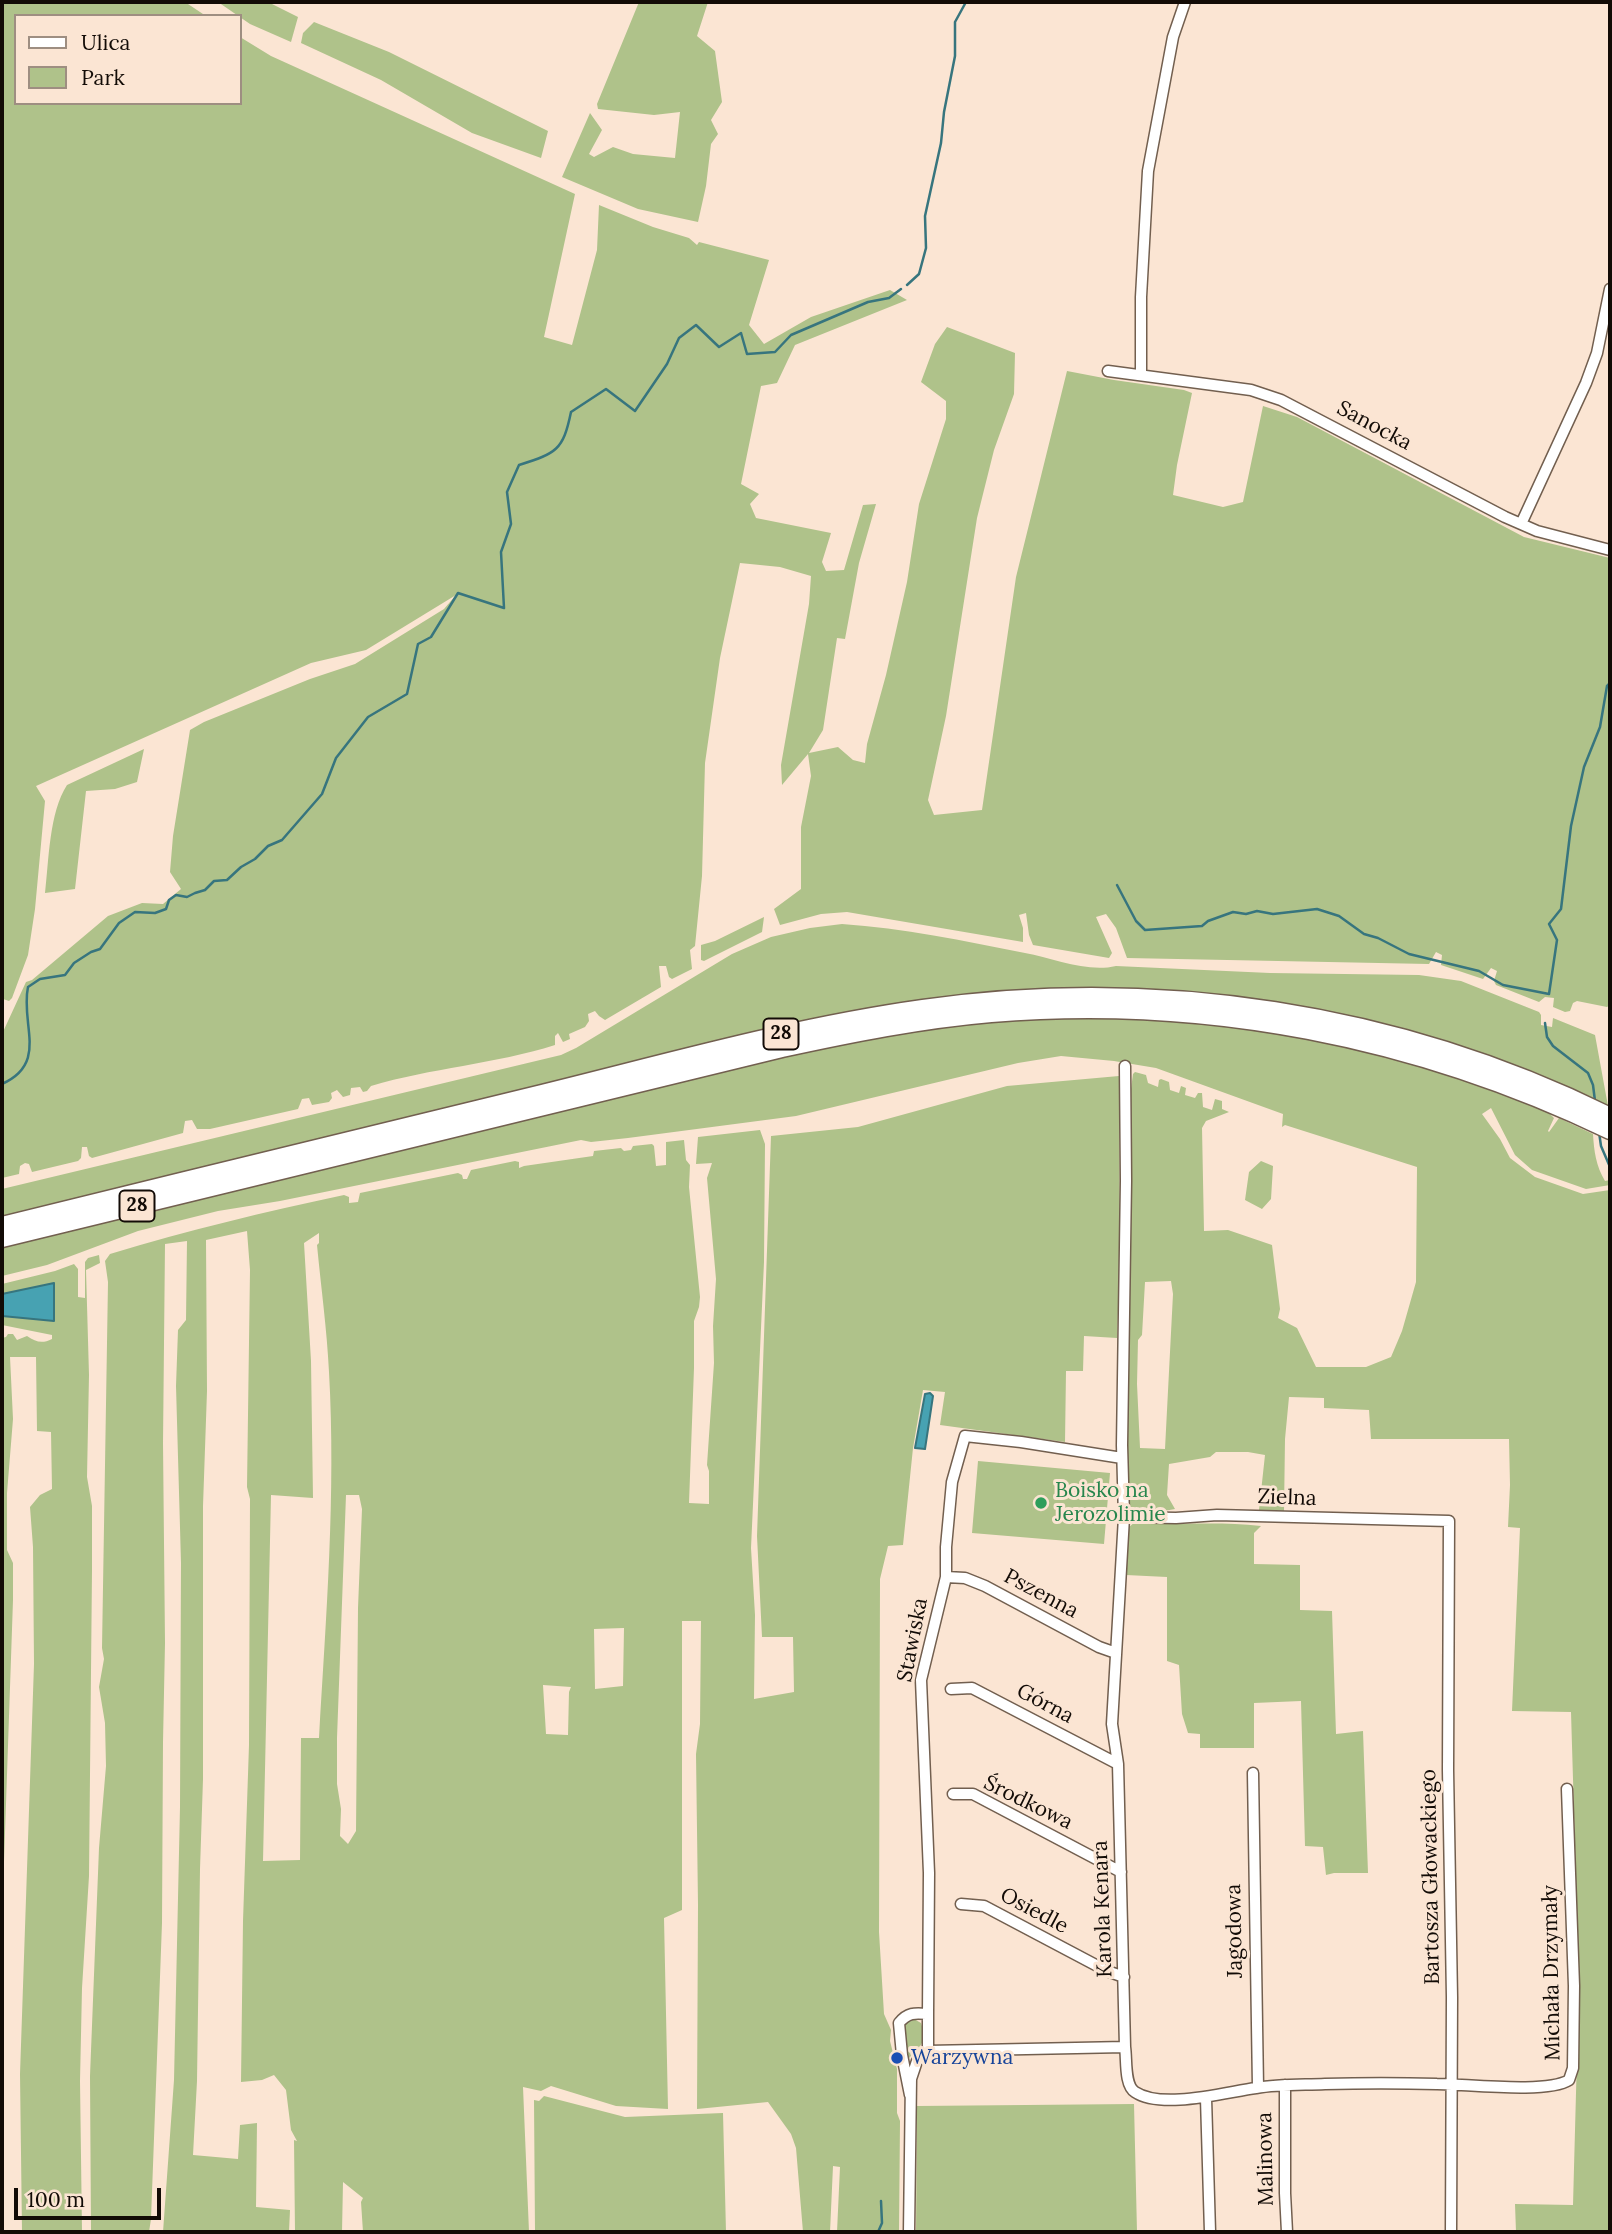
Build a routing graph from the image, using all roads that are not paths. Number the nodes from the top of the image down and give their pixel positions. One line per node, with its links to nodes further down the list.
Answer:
1 (1185, 2): 4 (street)
2 (1610, 289): 5 (street)
3 (1108, 371): 4 (street, Sanocka)
4 (1142, 375): 5 (street, Sanocka)
5 (1521, 524): 6 (street, Sanocka)
6 (1610, 550)
7 (1125, 1066): 13 (street, Karola Kenara)
8 (1567, 1103): 9 (main road, 28); 10 (main road, 28); 11 (main road, 28); 12 (main road, 28)
9 (1610, 1116)
10 (1610, 1131)
11 (2, 1225)
12 (2, 1239)
13 (1122, 1458): 14 (street, Karola Kenara); 16 (street, Stawiska)
14 (1124, 1517): 15 (street, Zielna); 17 (street, Karola Kenara)
15 (1449, 1521): 29 (street, Bartosza Głowackiego)
16 (946, 1577): 17 (street, Pszenna); 26 (street, Stawiska)
17 (1116, 1653): 19 (street, Karola Kenara)
18 (951, 1689): 19 (street, Górna)
19 (1118, 1764): 23 (street, Karola Kenara)
20 (1253, 1773): 31 (street, Jagodowa)
21 (1567, 1789): 29 (street, Michała Drzymały)
22 (953, 1794): 23 (street, Środkowa)
23 (1121, 1872): 25 (street, Karola Kenara)
24 (961, 1904): 25 (street, Osiedle)
25 (1124, 1977): 27 (street, Karola Kenara)
26 (928, 2014): 28 (street, Stawiska); 32 (street)
27 (1125, 2047): 28 (street); 33 (street, Karola Kenara)
28 (928, 2051): 32 (street)
29 (1452, 2084): 30 (street, Karola Kenara); 37 (street, Bartosza Głowackiego)
30 (1285, 2085): 31 (street, Karola Kenara); 36 (street, Malinowa)
31 (1258, 2087): 33 (street, Karola Kenara)
32 (910, 2095): 34 (street)
33 (1206, 2098): 35 (street)
34 (908, 2232)
35 (1210, 2232)
36 (1287, 2232)
37 (1451, 2232)

